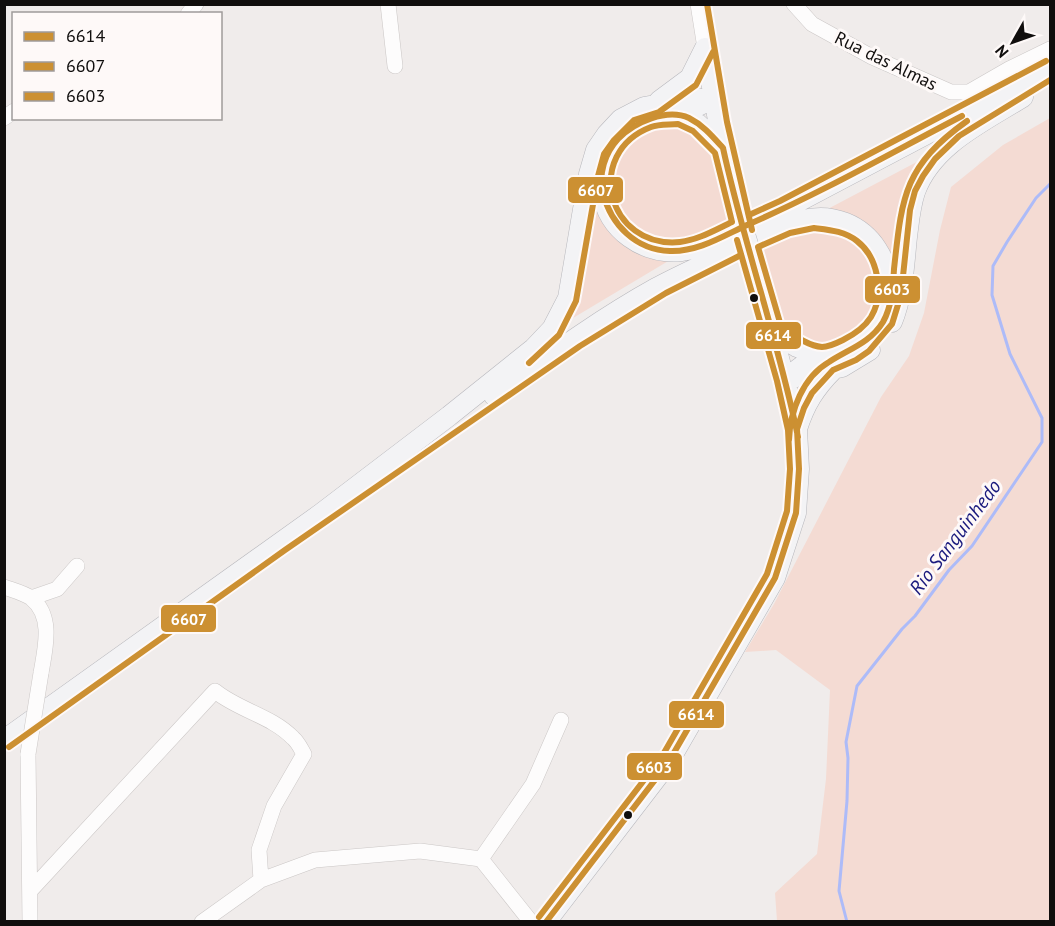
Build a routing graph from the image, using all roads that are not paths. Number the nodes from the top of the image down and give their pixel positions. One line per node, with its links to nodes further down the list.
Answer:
1 (388, 4): 6 (street)
2 (698, 4): 4 (street)
3 (794, 4): 5 (street, Rua das Almas)
4 (705, 48): 9 (main road); 10 (main road)
5 (1050, 49)
6 (395, 66)
7 (1050, 69): 13 (main road)
8 (1044, 84): 14 (main road); 16 (main road)
9 (713, 99): 10 (main road); 11 (main road); 12 (main road)
10 (654, 104): 18 (main road)
11 (680, 115): 12 (main road); 13 (main road)
12 (723, 148): 15 (main road, bridge)
13 (784, 209): 18 (main road)
14 (765, 234): 16 (main road); 20 (main road)
15 (773, 332): 16 (main road); 17 (main road)
16 (826, 363): 17 (main road); 19 (main road)
17 (786, 380): 19 (main road)
18 (449, 416): 20 (main road)
19 (797, 429): 32 (main road)
20 (320, 515): 25 (main road)
21 (77, 566): 23 (street)
22 (4, 587): 23 (street)
23 (31, 598): 28 (street, bridge)
24 (561, 720): 26 (street)
25 (4, 740)
26 (481, 858): 27 (street); 31 (street)
27 (261, 880): 28 (street); 30 (street)
28 (30, 891): 29 (street)
29 (30, 921)
30 (202, 921)
31 (531, 921)
32 (546, 921)

